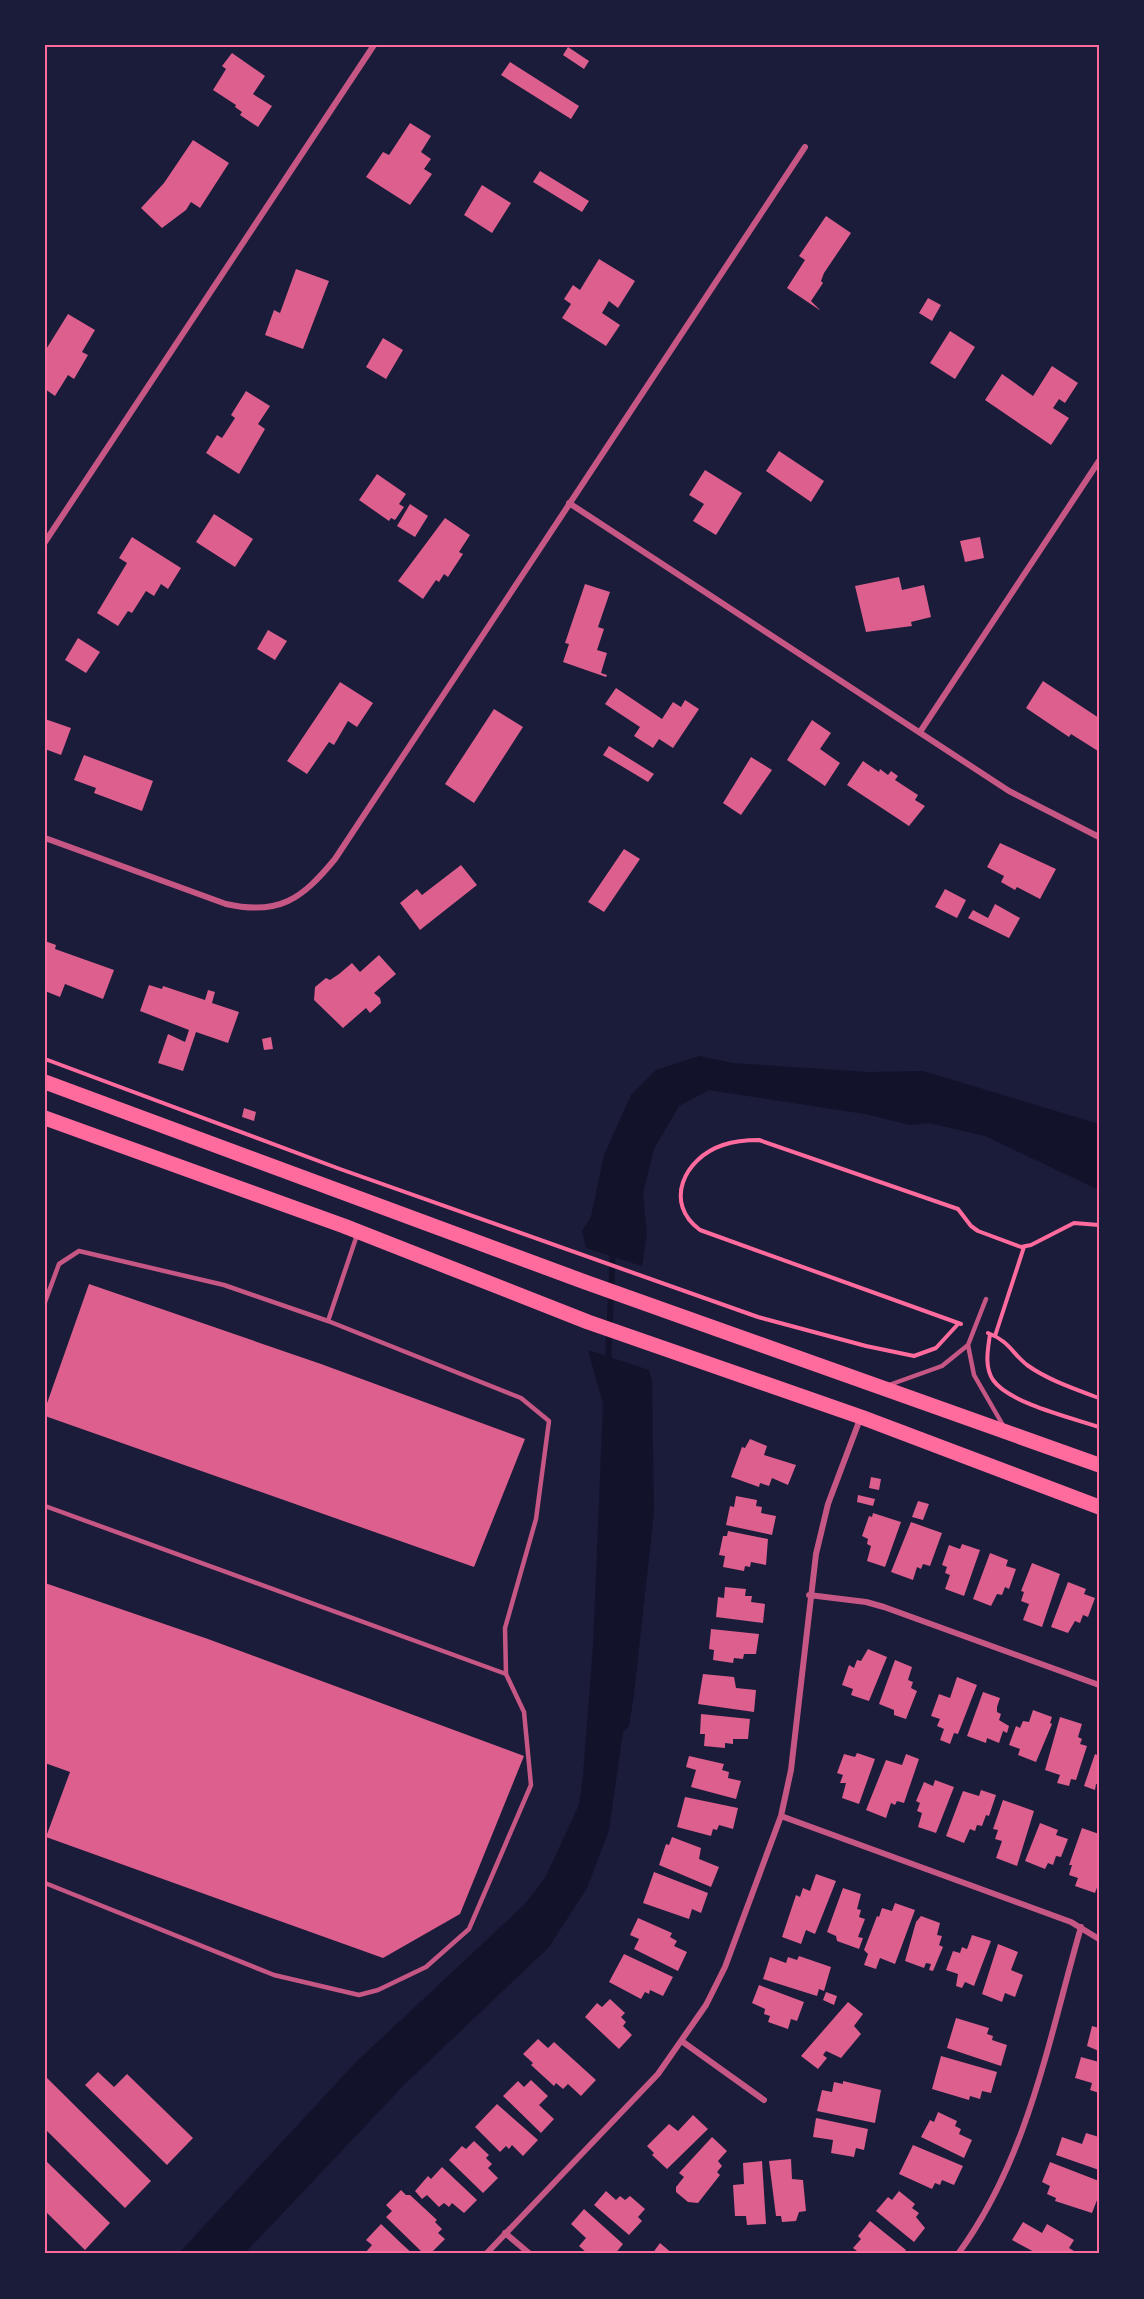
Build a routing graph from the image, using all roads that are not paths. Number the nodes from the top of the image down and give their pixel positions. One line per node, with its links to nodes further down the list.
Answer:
1 (374, 45): 5 (street)
2 (805, 147): 4 (street)
3 (1099, 461): 6 (street)
4 (569, 502): 6 (street); 8 (street)
5 (45, 542)
6 (920, 732): 7 (street)
7 (1099, 837)
8 (45, 838)
9 (45, 1082): 16 (main road)
10 (45, 1118): 11 (main road)
11 (359, 1231): 14 (lane); 17 (main road)
12 (986, 1299): 15 (lane)
13 (45, 1302): 14 (lane)
14 (328, 1321): 23 (lane)
15 (968, 1345): 16 (lane); 18 (lane)
16 (883, 1387): 18 (main road)
17 (861, 1417): 21 (main road); 22 (street)
18 (1006, 1431): 19 (main road)
19 (1099, 1465)
20 (45, 1506): 23 (lane)
21 (1099, 1507)
22 (809, 1595): 24 (street); 25 (street)
23 (506, 1674): 26 (lane)
24 (1099, 1685)
25 (781, 1816): 27 (street); 29 (street)
26 (45, 1883)
27 (1081, 1927): 28 (street); 34 (street)
28 (1099, 1939)
29 (683, 2042): 30 (street); 31 (street)
30 (764, 2100)
31 (505, 2233): 32 (street); 33 (street)
32 (486, 2254)
33 (530, 2254)
34 (958, 2254)

